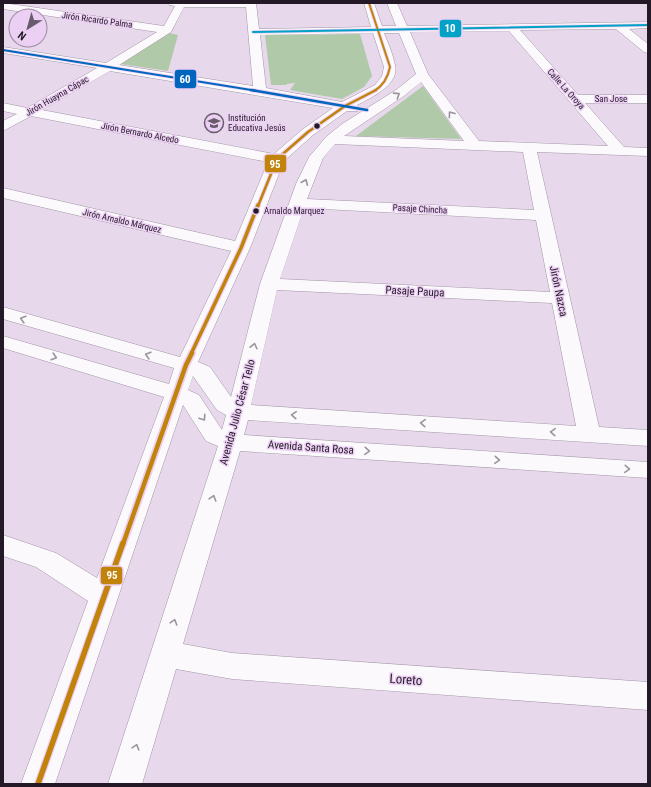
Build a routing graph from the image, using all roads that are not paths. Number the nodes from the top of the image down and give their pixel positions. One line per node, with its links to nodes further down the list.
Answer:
1 (177, 3): 2 (street); 10 (street, Jirón Huayna Cápac)
2 (251, 3): 12 (street)
3 (369, 3): 11 (street)
4 (392, 3): 9 (street)
5 (3, 6): 10 (street, Jirón Ricardo Palma)
6 (648, 25): 7 (street)
7 (619, 26): 8 (street); 14 (street)
8 (512, 28): 9 (street); 18 (street, Calle La Oroya)
9 (403, 29): 11 (street); 16 (street)
10 (167, 30): 15 (street, Jirón Huayna Cápac)
11 (378, 30): 12 (street); 20 (street)
12 (253, 32): 17 (street)
13 (3, 50): 15 (street)
14 (648, 50)
15 (108, 67): 17 (street); 23 (street, Jirón Huayna Cápac)
16 (417, 79): 22 (street, Avenida Julio César Tello, one-way to 16); 26 (street, one-way to 16)
17 (260, 91): 20 (street)
18 (575, 99): 19 (street, San Jose); 28 (street, Calle La Oroya)
19 (648, 99)
20 (345, 106): 22 (street); 30 (street)
21 (3, 107): 23 (street, Jirón Bernardo Alcedo)
22 (371, 111): 25 (street, Avenida Julio César Tello)
23 (29, 112): 24 (street, Jirón Huayna Cápac); 30 (street, Jirón Bernardo Alcedo)
24 (3, 127)
25 (331, 140): 26 (street); 32 (street, Avenida Julio César Tello, one-way to 25)
26 (474, 145): 27 (street)
27 (529, 147): 28 (street); 33 (street, Jirón Nazca)
28 (620, 150): 29 (street)
29 (648, 152)
30 (277, 160): 34 (street)
31 (3, 193): 34 (street, Jirón Arnaldo Márquez)
32 (297, 203): 33 (street, Pasaje Chincha); 35 (street, Avenida Julio César Tello)
33 (543, 215): 36 (street, Jirón Nazca)
34 (241, 248): 39 (street)
35 (269, 284): 36 (street, Pasaje Paupa); 41 (street, Avenida Julio César Tello, one-way to 35)
36 (561, 298): 42 (street, Jirón Nazca)
37 (3, 313): 39 (street, one-way to 37)
38 (3, 342): 40 (street, Avenida Santa Rosa, one-way to 40)
39 (186, 365): 40 (street); 41 (street)
40 (176, 393): 44 (street, Avenida Santa Rosa, one-way to 44); 47 (street)
41 (239, 412): 42 (street, one-way to 41); 44 (street, Avenida Julio César Tello)
42 (589, 434): 43 (street)
43 (648, 438)
44 (231, 442): 45 (street, Avenida Santa Rosa, one-way to 45); 48 (street, Avenida Julio César Tello, one-way to 44)
45 (648, 470)
46 (3, 544): 47 (street)
47 (103, 596): 50 (street)
48 (165, 654): 49 (street, Loreto); 51 (street, Avenida Julio César Tello, one-way to 48)
49 (648, 696)
50 (38, 784)
51 (125, 784)

